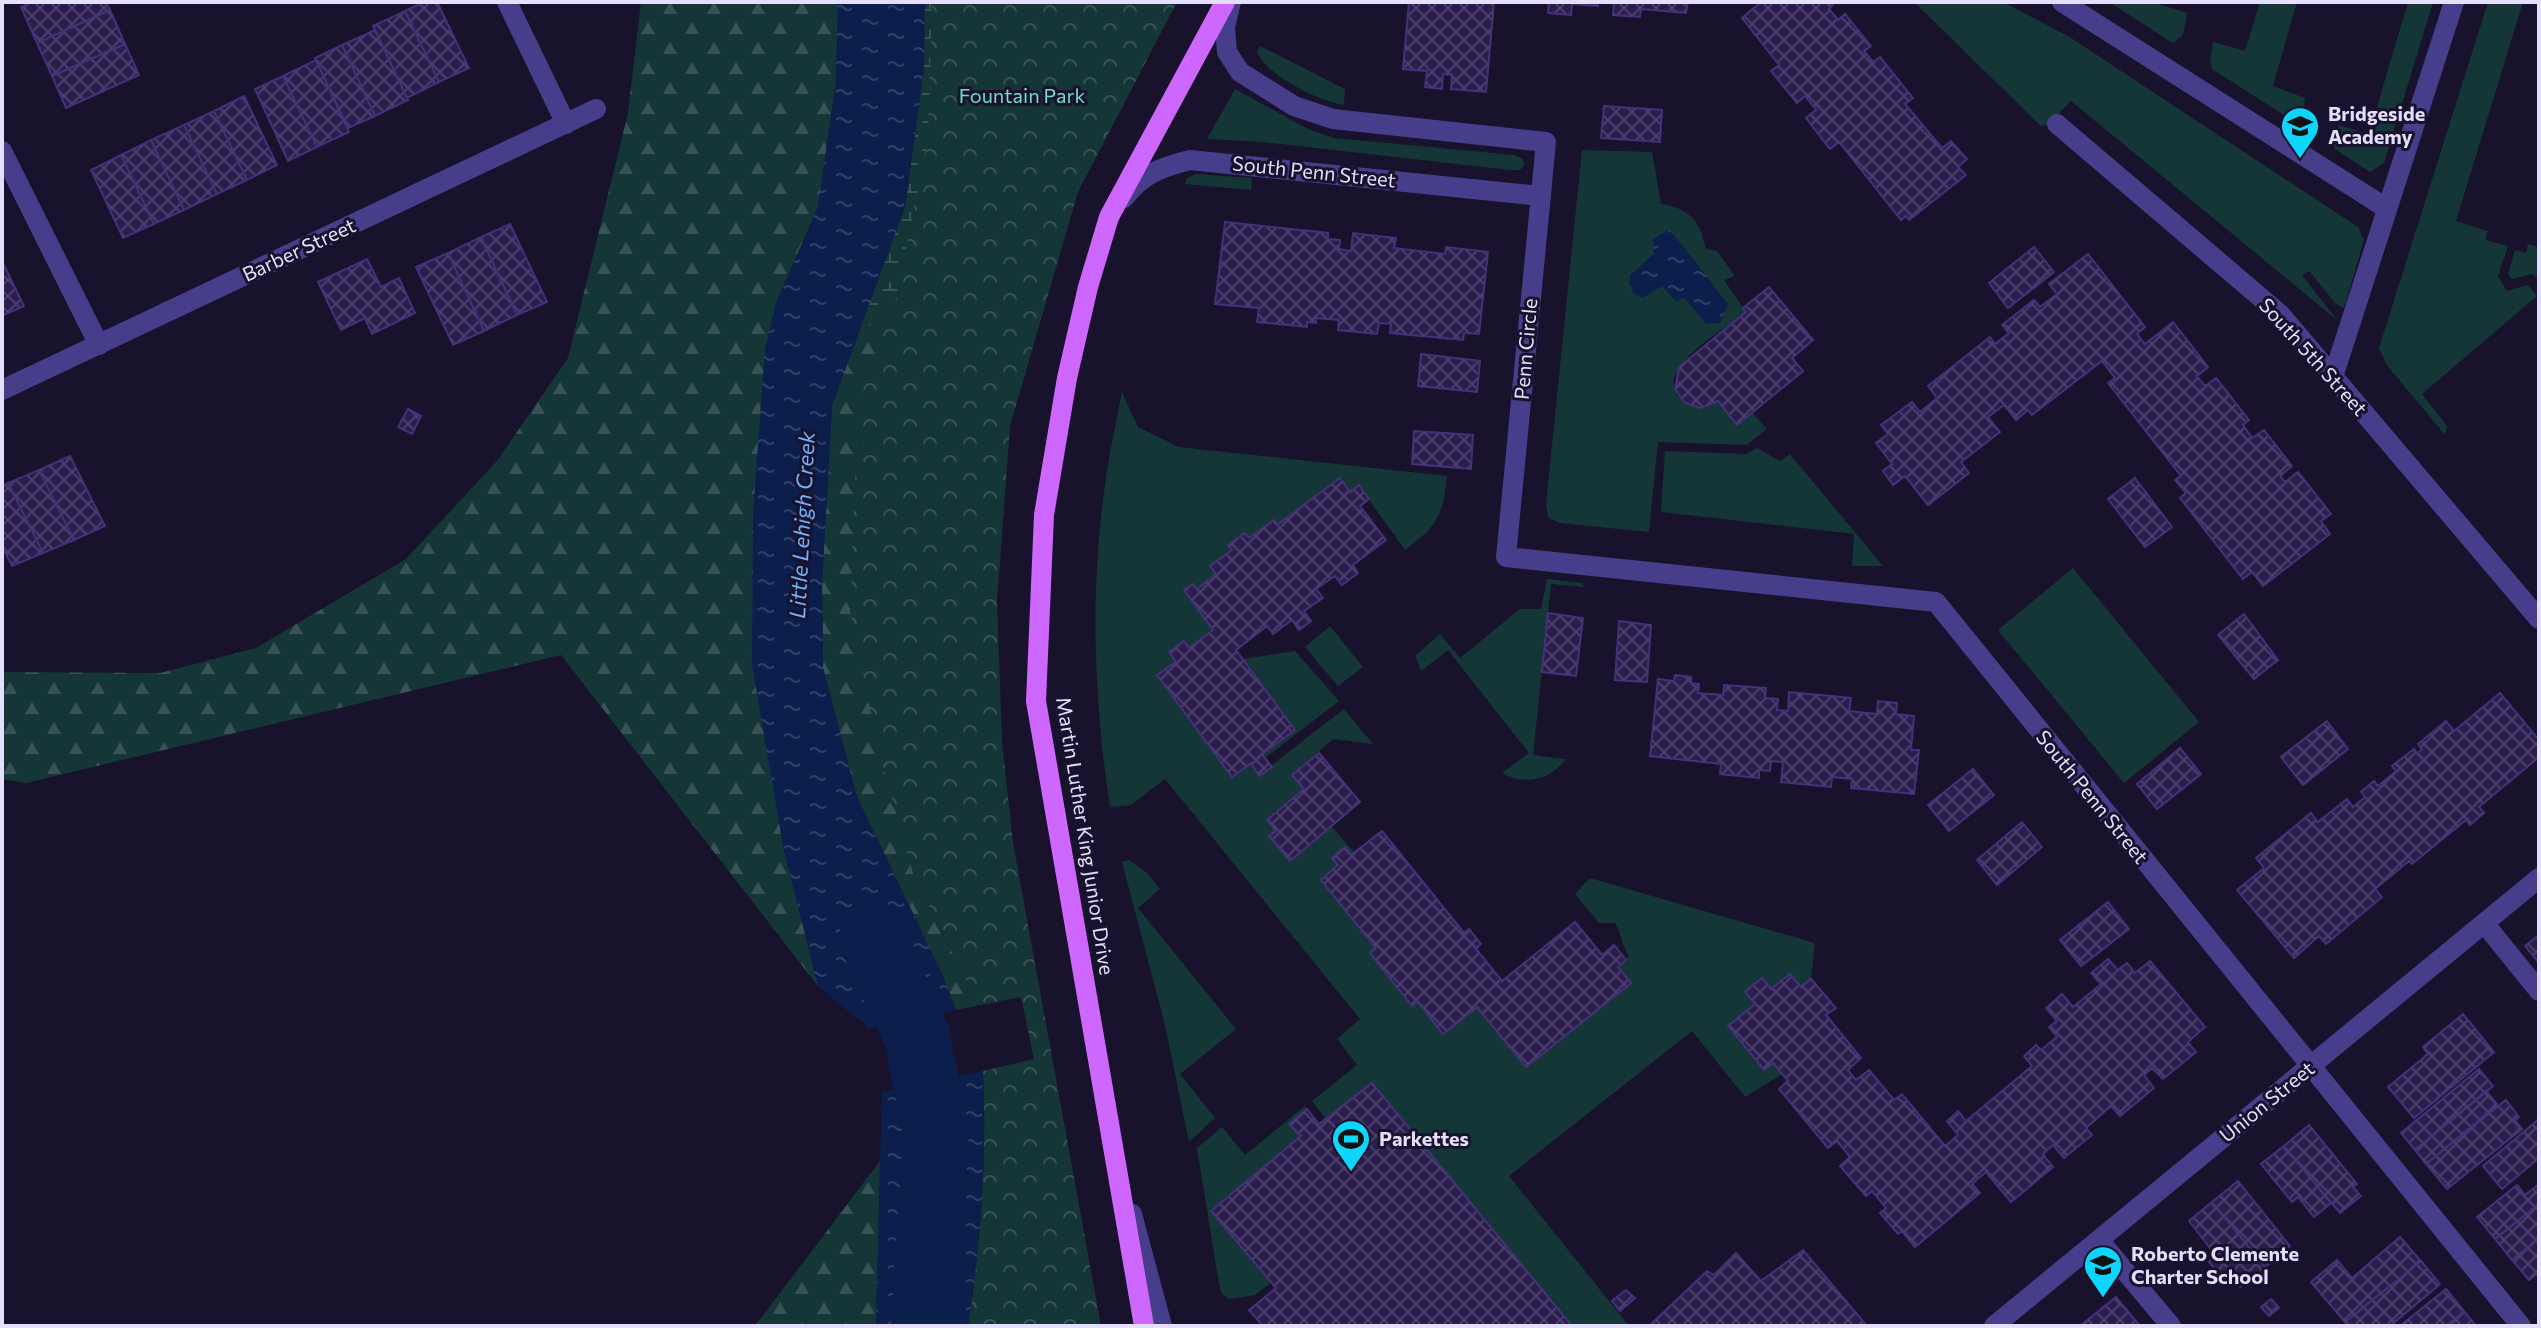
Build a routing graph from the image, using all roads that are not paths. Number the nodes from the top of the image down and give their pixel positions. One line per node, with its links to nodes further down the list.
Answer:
1 (507, 2): 6 (street)
2 (1228, 2): 9 (street, Penn Circle); 11 (main road, Martin Luther King Junior Drive)
3 (2062, 2): 10 (street)
4 (2454, 2): 10 (street)
5 (596, 109): 6 (street, Barber Street)
6 (566, 124): 12 (street, Barber Street)
7 (2057, 124): 13 (street, South 5th Street)
8 (2, 151): 12 (street)
9 (1541, 196): 11 (street, South Penn Street); 15 (street, Penn Circle)
10 (2386, 208): 13 (street)
11 (1109, 217): 21 (main road, Martin Luther King Junior Drive)
12 (99, 345): 14 (street, Barber Street)
13 (2333, 377): 16 (street, South 5th Street)
14 (2, 390)
15 (1506, 557): 20 (street, South Penn Street)
16 (2539, 619)
17 (2539, 878): 18 (street, Union Street)
18 (2484, 923): 19 (street); 20 (street, Union Street)
19 (2539, 991)
20 (2309, 1067): 22 (street, Union Street); 27 (street, South Penn Street)
21 (1116, 1153): 23 (main road, Martin Luther King Junior Drive); 24 (street)
22 (2099, 1240): 25 (street, Union Street); 26 (street)
23 (1144, 1326)
24 (1162, 1326)
25 (1994, 1326)
26 (2171, 1326)
27 (2521, 1326)

